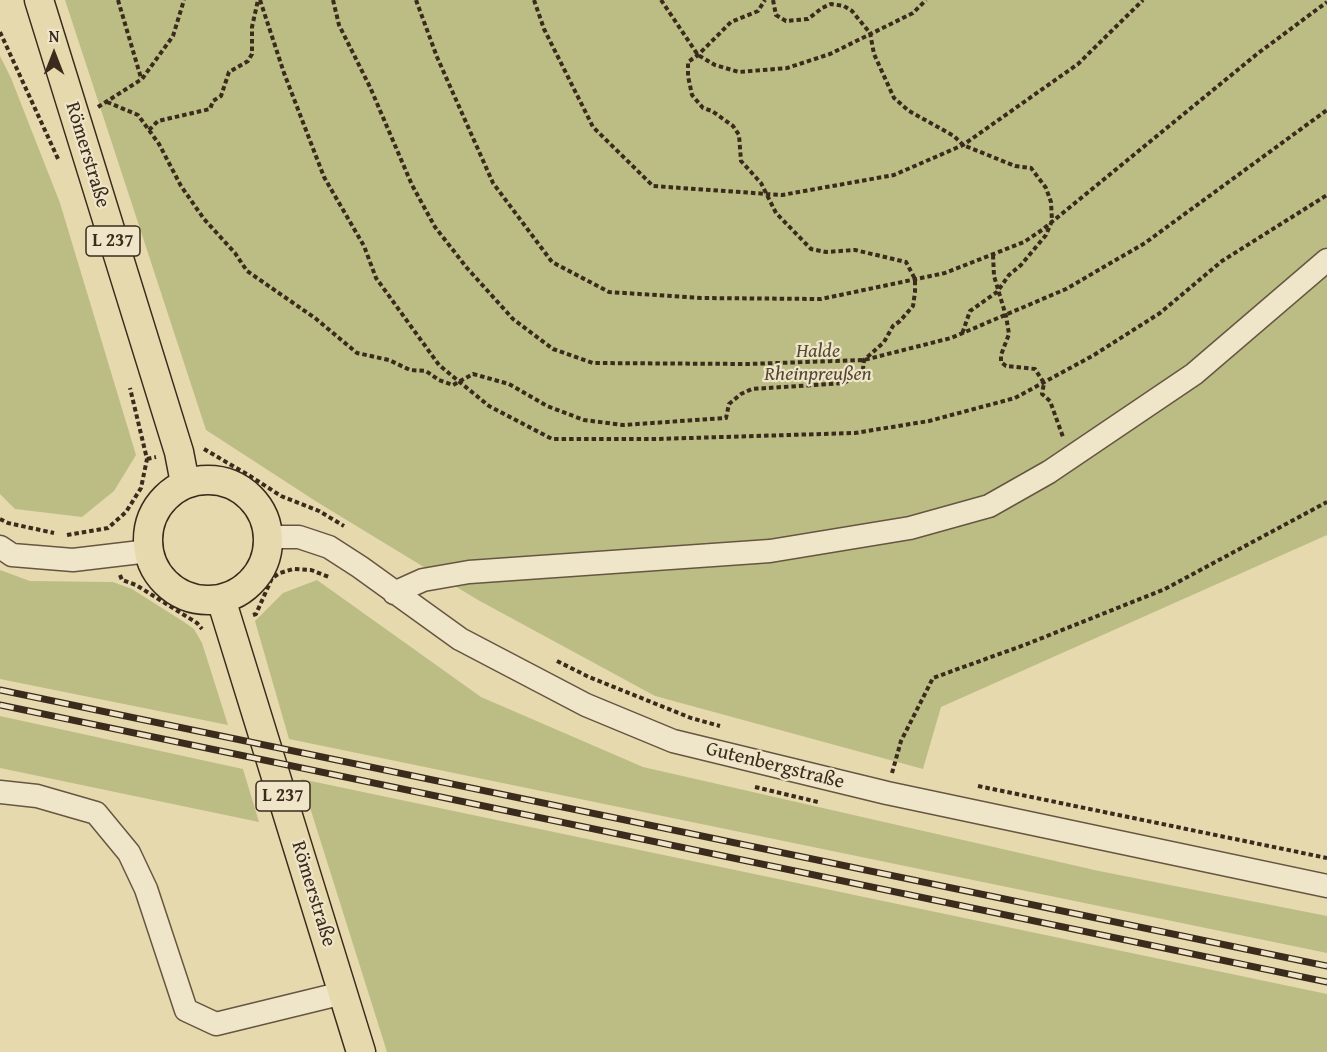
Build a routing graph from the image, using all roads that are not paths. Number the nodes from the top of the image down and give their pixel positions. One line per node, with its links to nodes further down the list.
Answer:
1 (39, 0): 3 (main road, Römerstraße / L 237)
2 (1327, 260): 7 (street)
3 (185, 483): 4 (main road); 6 (main road)
4 (268, 537): 7 (street, Gutenbergstraße); 8 (main road)
5 (0, 547): 6 (street)
6 (149, 551): 8 (main road)
7 (394, 593): 10 (street, Gutenbergstraße)
8 (218, 618): 11 (main road, Römerstraße / L 237)
9 (0, 792): 11 (street)
10 (1327, 886)
11 (343, 993): 12 (main road, Römerstraße / L 237)
12 (361, 1052)

